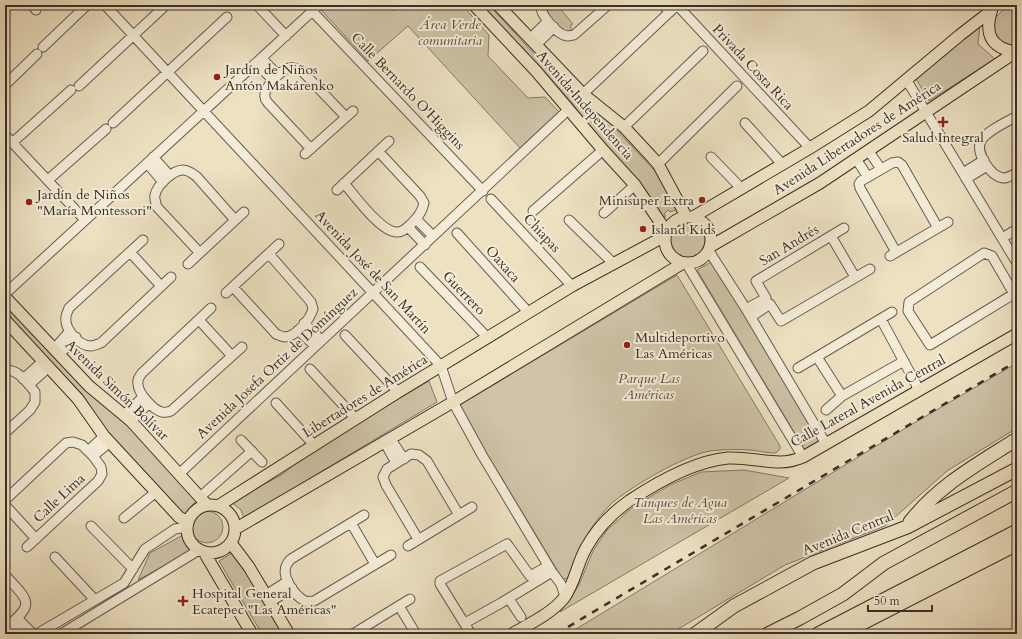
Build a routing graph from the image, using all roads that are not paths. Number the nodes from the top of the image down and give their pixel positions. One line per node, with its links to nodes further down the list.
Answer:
1 (87, 5): 19 (street)
2 (105, 5): 16 (street, Avenida José de San Martín)
3 (166, 5): 16 (street)
4 (257, 5): 17 (street)
5 (474, 5): 30 (main road, Avenida Independencia)
6 (498, 5): 18 (main road, Avenida Independencia)
7 (540, 5): 15 (street)
8 (663, 5): 13 (street)
9 (677, 5): 13 (street); 41 (street, Privada Costa Rica)
10 (602, 7): 15 (street)
11 (316, 8): 17 (street); 59 (street, Calle Bernardo O'Higgins)
12 (992, 8): 21 (main road); 26 (main road, Avenida Libertadores de América)
13 (670, 12): 29 (street)
14 (227, 17): 24 (street)
15 (551, 24): 18 (street)
16 (133, 35): 24 (street, Avenida José de San Martín); 40 (street)
17 (286, 36): 23 (street)
18 (533, 42): 29 (main road, Avenida Independencia)
19 (43, 47)
20 (703, 51): 37 (street)
21 (1016, 51): 33 (main road, Avenida Libertadores de América)
22 (37, 54): 27 (street)
23 (259, 61): 25 (street); 31 (street)
24 (167, 72): 31 (street, Avenida José de San Martín); 56 (street)
25 (276, 77): 34 (street); 34 (street)
26 (906, 79): 33 (street); 41 (main road, Avenida Libertadores de América)
27 (5, 85)
28 (737, 86): 49 (street)
29 (583, 94): 37 (main road, Avenida Independencia)
30 (569, 109): 42 (main road, Avenida Independencia); 59 (street, Avenida Josefa Ortiz de Domínguez)
31 (204, 111): 47 (street); 96 (street, Avenida José de San Martín)
32 (353, 111): 34 (street)
33 (926, 111): 43 (main road, Avenida Libertadores de América); 53 (street)
34 (346, 117)
35 (1017, 117): 48 (street)
36 (746, 123): 50 (street)
37 (624, 127): 49 (main road, Avenida Independencia)
38 (5, 135): 40 (street)
39 (389, 142): 44 (street)
40 (12, 143): 56 (street)
41 (810, 148): 50 (main road, Avenida Libertadores de América)
42 (603, 150): 57 (main road, Avenida Independencia); 61 (street)
43 (868, 150): 46 (main road, Avenida Libertadores de América); 51 (street)
44 (378, 152): 65 (street); 70 (street)
45 (711, 157): 58 (street)
46 (856, 158): 54 (street); 82 (main road, Avenida Libertadores de América)
47 (150, 160): 55 (street); 66 (street)
48 (986, 163): 52 (street); 53 (street)
49 (658, 164): 64 (main road, Avenida Independencia)
50 (782, 164): 58 (main road, Avenida Libertadores de América)
51 (881, 169): 54 (street); 72 (street)
52 (1017, 173)
53 (964, 176): 78 (street)
54 (868, 177): 72 (street)
55 (167, 179): 67 (street); 84 (street)
56 (48, 180): 66 (street)
57 (635, 185): 63 (street); 75 (main road, Avenida Independencia)
58 (741, 188): 64 (main road, Avenida Libertadores de América)
59 (483, 191): 76 (street, Avenida Josefa Ortiz de Domínguez)
60 (490, 199): 95 (street, Chiapas)
61 (533, 211)
62 (244, 212): 67 (street)
63 (604, 213)
64 (689, 217): 75 (main road); 82 (main road)
65 (416, 219): 70 (street); 76 (street)
66 (85, 220): 98 (street)
67 (235, 220): 84 (street)
68 (570, 220): 89 (street)
69 (948, 222): 72 (street)
70 (408, 226): 81 (street)
71 (844, 228): 77 (street, San Andrés)
72 (938, 228)
73 (1017, 229): 78 (street)
74 (457, 233): 101 (street, Oaxaca)
75 (666, 233): 86 (main road); 89 (main road)
76 (433, 236): 81 (street, Avenida Josefa Ortiz de Domínguez)
77 (832, 236): 93 (street, San Andrés); 102 (street, San Andrés)
78 (1002, 238): 87 (street)
79 (143, 240): 83 (street)
80 (279, 244): 85 (street)
81 (425, 245): 96 (street, Avenida Josefa Ortiz de Domínguez)
82 (710, 248): 86 (main road); 102 (street)
83 (130, 252): 94 (street); 107 (street)
84 (200, 253): 88 (street)
85 (268, 254): 106 (street); 106 (street)
86 (684, 263): 127 (main road); 141 (street)
87 (1017, 263)
88 (188, 264)
89 (613, 264): 95 (main road)
90 (420, 267): 110 (street, Guerrero)
91 (870, 269): 93 (street)
92 (171, 276): 94 (street)
93 (855, 278): 102 (street)
94 (161, 286): 107 (street)
95 (572, 286): 101 (main road)
96 (372, 292): 111 (street, Avenida Josefa Ortiz de Domínguez); 118 (street, Avenida José de San Martín)
97 (1015, 293): 97 (street)
98 (5, 296): 113 (main road, Avenida Simón Bolívar)
99 (211, 308): 105 (street)
100 (892, 312): 103 (street)
101 (529, 313): 110 (main road, Libertadores de América)
102 (748, 313): 138 (street)
103 (881, 319): 115 (street); 116 (street)
104 (5, 320): 117 (main road)
105 (199, 320): 114 (street); 126 (street)
106 (301, 326): 111 (street)
107 (73, 334): 113 (street)
108 (1017, 334): 123 (main road, Calle Lateral Avenida Central)
109 (345, 335): 124 (street)
110 (488, 338): 118 (main road, Libertadores de América)
111 (318, 343): 145 (street, Avenida Josefa Ortiz de Domínguez)
112 (242, 347): 114 (street)
113 (56, 352): 130 (main road, Avenida Simón Bolívar)
114 (232, 356): 126 (street)
115 (817, 357): 119 (street); 125 (street)
116 (904, 361): 123 (street); 125 (street)
117 (46, 364): 122 (street); 133 (main road)
118 (441, 366): 124 (main road, Libertadores de América); 127 (street, Avenida José de San Martín)
119 (798, 368)
120 (310, 369): 131 (street)
121 (5, 370): 122 (street)
122 (26, 382): 132 (street)
123 (918, 391): 138 (main road, Calle Lateral Avenida Central)
124 (398, 392): 131 (main road, Libertadores de América)
125 (842, 396): 129 (street)
126 (146, 400): 130 (street)
127 (453, 402): 136 (main road); 172 (street, Avenida José de San Martín)
128 (276, 403): 137 (street)
129 (826, 410)
130 (128, 418): 145 (main road, Avenida Simón Bolívar)
131 (356, 419): 137 (main road, Libertadores de América)
132 (5, 433)
133 (107, 439): 140 (street); 146 (main road)
134 (1017, 439): 158 (highway)
135 (241, 440): 139 (street)
136 (387, 440): 142 (street); 159 (main road)
137 (314, 444): 149 (main road, Libertadores de América)
138 (826, 444): 141 (main road, Calle Lateral Avenida Central)
139 (252, 451): 143 (street); 149 (street)
140 (91, 454): 148 (street); 161 (street, Calle Lima)
141 (803, 457): 177 (main road, Calle Lateral Avenida Central)
142 (400, 461): 153 (street); 162 (street)
143 (262, 462)
144 (1017, 470): 158 (highway, Avenida Central)
145 (179, 474): 149 (main road, Avenida Simón Bolívar)
146 (156, 492): 154 (street); 156 (main road)
147 (1017, 492): 197 (highway)
148 (5, 500)
149 (208, 502): 156 (main road); 159 (main road)
150 (5, 505): 161 (street, Calle Lima)
151 (472, 507): 153 (street)
152 (364, 515): 155 (street)
153 (458, 515): 162 (street)
154 (124, 518)
155 (351, 523): 170 (street); 175 (street)
156 (187, 524): 167 (main road); 171 (street)
157 (92, 526): 171 (street)
158 (907, 527): 196 (highway, Avenida Central)
159 (235, 529): 163 (main road)
160 (1017, 531): 198 (highway)
161 (36, 539): 166 (street, Calle Lima)
162 (418, 539): 165 (street)
163 (230, 543): 167 (main road); 178 (main road)
164 (1017, 544): 199 (highway)
165 (408, 546)
166 (27, 547)
167 (201, 551): 189 (street); 190 (main road)
168 (391, 554): 170 (street)
169 (55, 557): 181 (street)
170 (375, 564): 175 (street)
171 (133, 569): 181 (street)
172 (550, 569): 174 (street); 177 (street, Avenida José de San Martín); 180 (street)
173 (5, 575): 184 (street)
174 (439, 582): 176 (street); 185 (street)
175 (290, 585): 178 (street)
176 (430, 587)
177 (565, 597): 195 (main road, Calle Lateral Avenida Central)
178 (268, 599): 191 (main road)
179 (410, 599): 182 (street)
180 (509, 599): 183 (street); 185 (street)
181 (94, 600): 188 (street)
182 (399, 606): 192 (street); 193 (street)
183 (520, 617)
184 (11, 623): 186 (street); 187 (street)
185 (465, 623): 194 (street)
186 (22, 634)
187 (33, 634)
188 (37, 634)
189 (61, 634)
190 (252, 634)
191 (290, 634)
192 (353, 634)
193 (416, 634)
194 (471, 634)
195 (512, 634)
196 (695, 634)
197 (768, 634)
198 (818, 634)
199 (841, 634)

